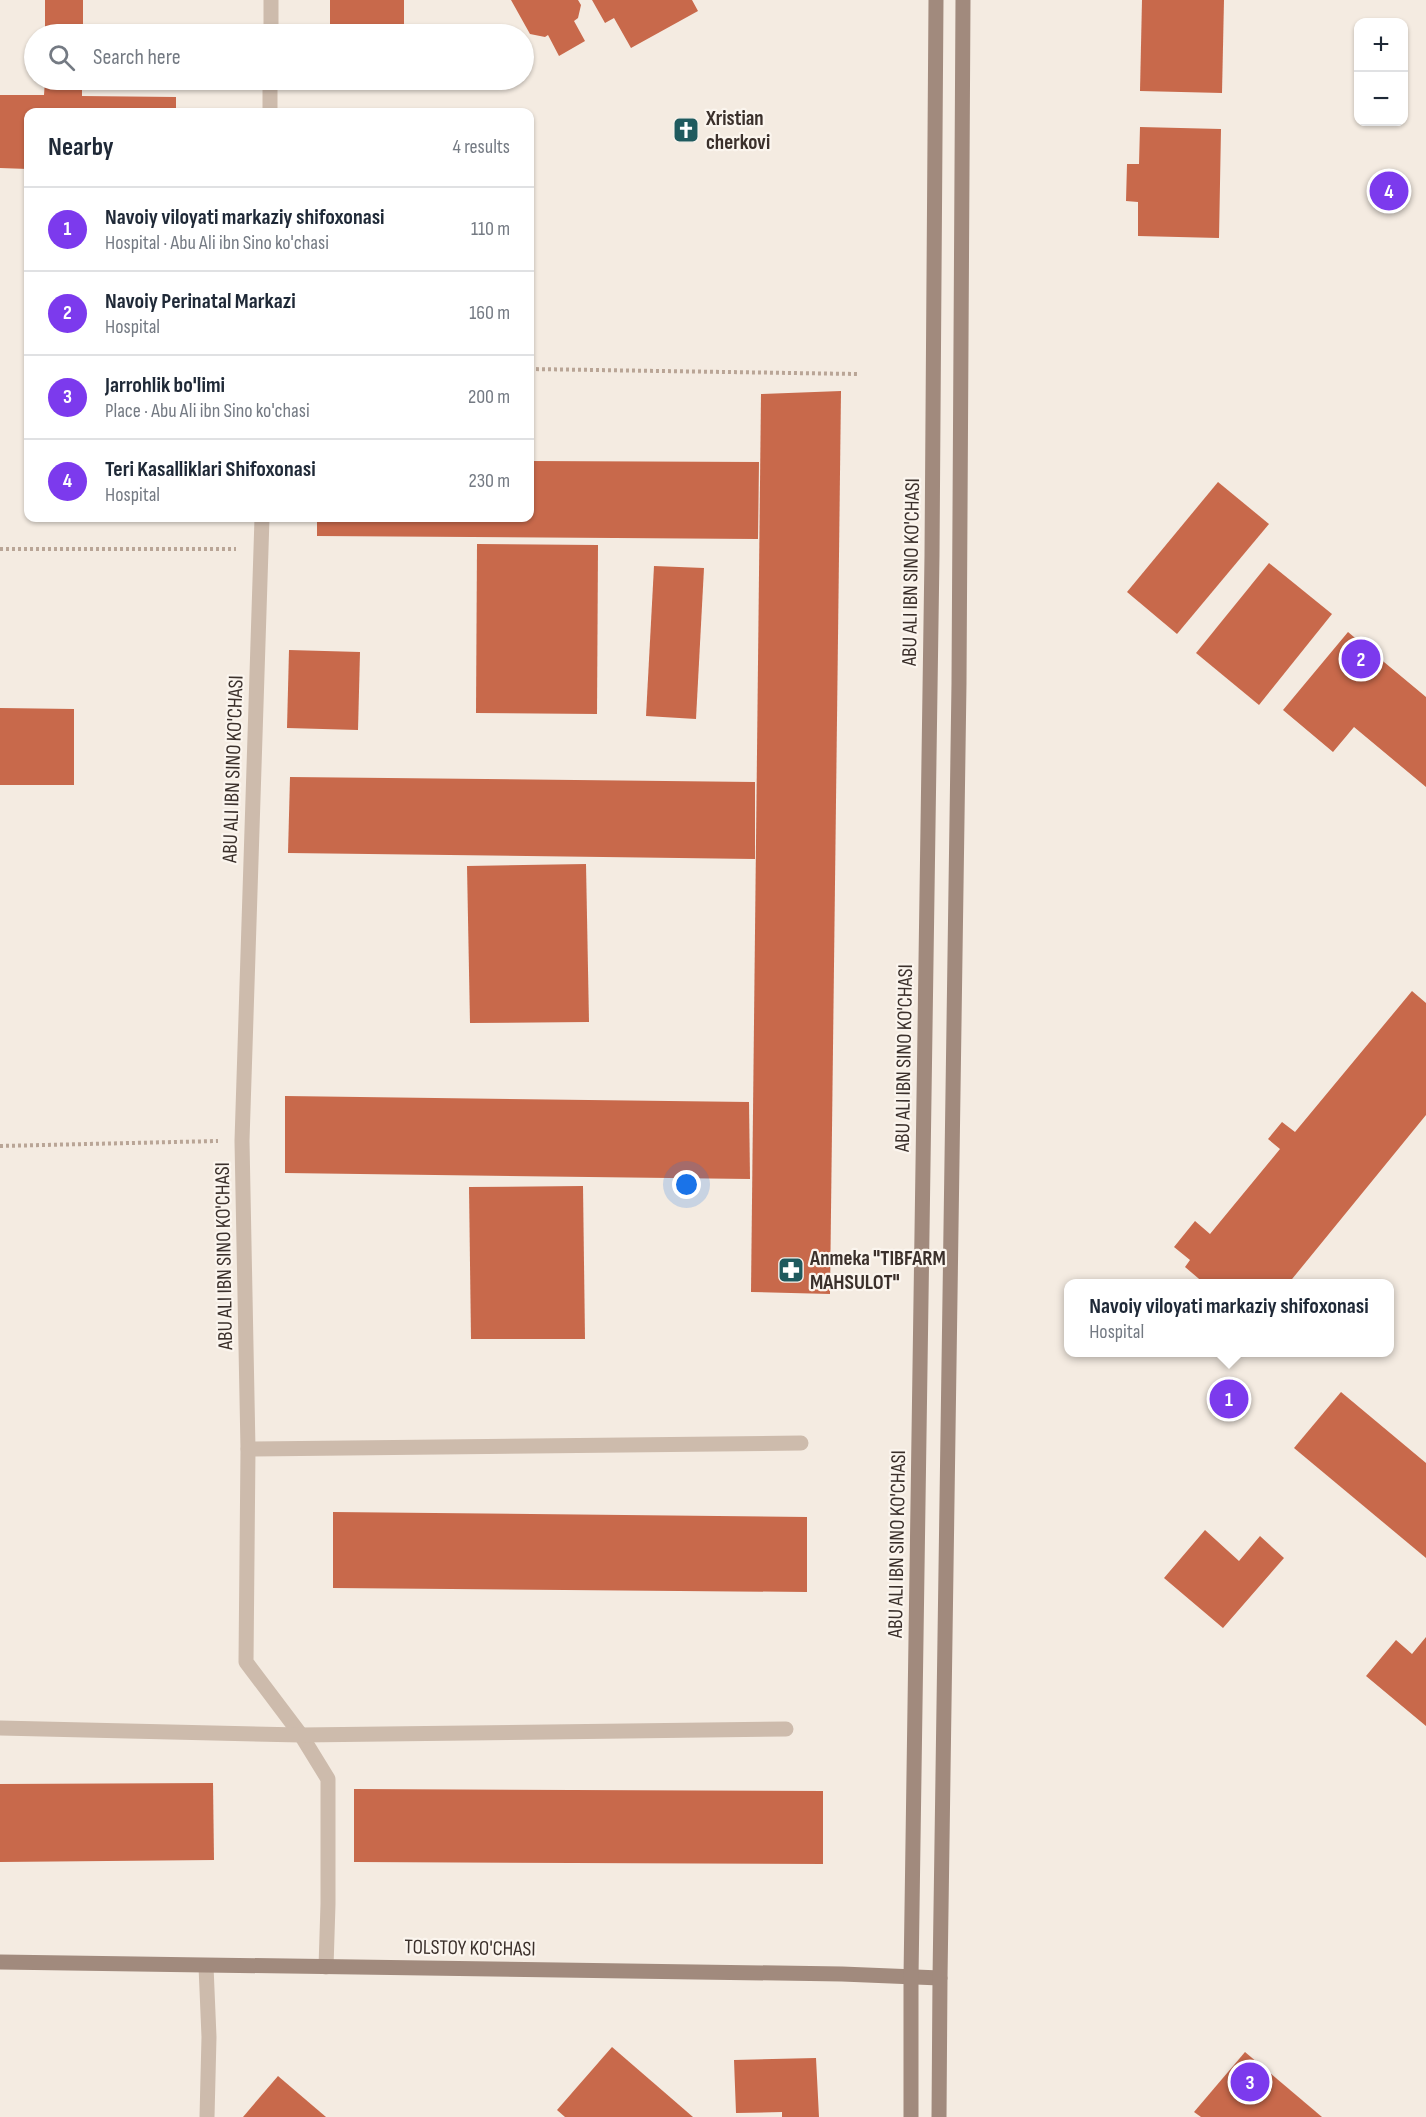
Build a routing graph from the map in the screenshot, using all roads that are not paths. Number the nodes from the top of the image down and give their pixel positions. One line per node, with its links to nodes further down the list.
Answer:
1 (271, 0): 4 (street)
2 (936, 0): 16 (street, ABU ALI IBN SINO KO'CHASI)
3 (963, 0): 17 (street)
4 (271, 24)
5 (270, 90): 6 (street)
6 (270, 108)
7 (262, 522): 9 (street, ABU ALI IBN SINO KO'CHASI)
8 (801, 1443): 9 (street)
9 (249, 1449): 12 (street, ABU ALI IBN SINO KO'CHASI)
10 (0, 1728): 12 (street)
11 (786, 1729): 12 (street)
12 (301, 1735): 15 (street, ABU ALI IBN SINO KO'CHASI)
13 (0, 1962): 14 (street, TOLSTOY KO'CHASI)
14 (206, 1966): 15 (street, TOLSTOY KO'CHASI); 18 (street)
15 (326, 1967): 16 (street, TOLSTOY KO'CHASI)
16 (911, 1977): 17 (street, TOLSTOY KO'CHASI); 19 (street, ABU ALI IBN SINO KO'CHASI)
17 (940, 1978): 20 (street)
18 (207, 2117)
19 (911, 2117)
20 (939, 2117)

